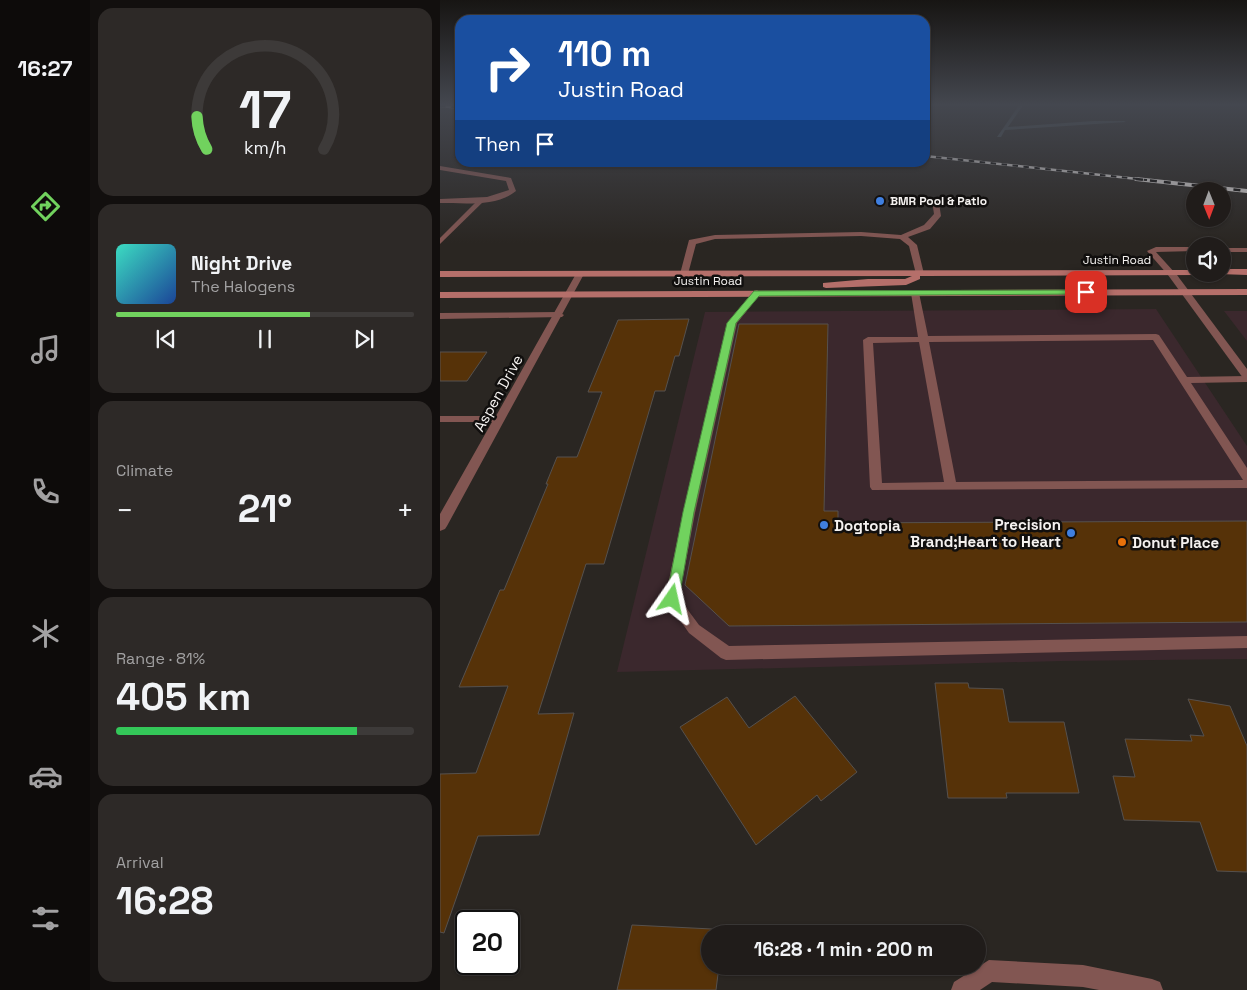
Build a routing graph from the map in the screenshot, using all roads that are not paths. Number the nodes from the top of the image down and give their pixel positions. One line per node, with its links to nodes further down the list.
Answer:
1 (440, 168): 2 (street)
2 (482, 199): 3 (street); 6 (street)
3 (440, 201)
4 (935, 203): 5 (street)
5 (902, 237): 16 (street); 17 (street)
6 (440, 242)
7 (1186, 250): 13 (street)
8 (1231, 250): 9 (street)
9 (1247, 250)
10 (1186, 272): 13 (main road, Justin Road)
11 (1231, 272): 12 (main road)
12 (1247, 272)
13 (1171, 273): 17 (main road, Justin Road); 18 (street)
14 (440, 274): 15 (main road, Justin Road)
15 (580, 274): 16 (main road, Justin Road); 22 (street, Aspen Drive)
16 (684, 274): 17 (main road, Justin Road)
17 (920, 274): 20 (main road)
18 (1185, 292): 19 (main road, Justin Road); 21 (main road, Justin Road); 27 (street)
19 (1247, 292)
20 (757, 293): 21 (main road, Justin Road); 22 (main road, Justin Road); 35 (street)
21 (915, 293): 26 (street)
22 (569, 295): 23 (main road, Justin Road); 24 (street, Aspen Drive)
23 (440, 296)
24 (559, 315): 25 (street); 30 (street, Aspen Drive)
25 (440, 316)
26 (924, 340): 28 (street); 33 (street); 33 (street)
27 (1247, 378): 28 (street)
28 (1184, 380): 31 (street)
29 (440, 419): 30 (street)
30 (500, 419): 34 (street, Aspen Drive)
31 (1247, 477)
32 (1247, 484): 33 (street)
33 (951, 486)
34 (440, 526)
35 (1247, 642)
36 (962, 990): 37 (street)
37 (1152, 990)

